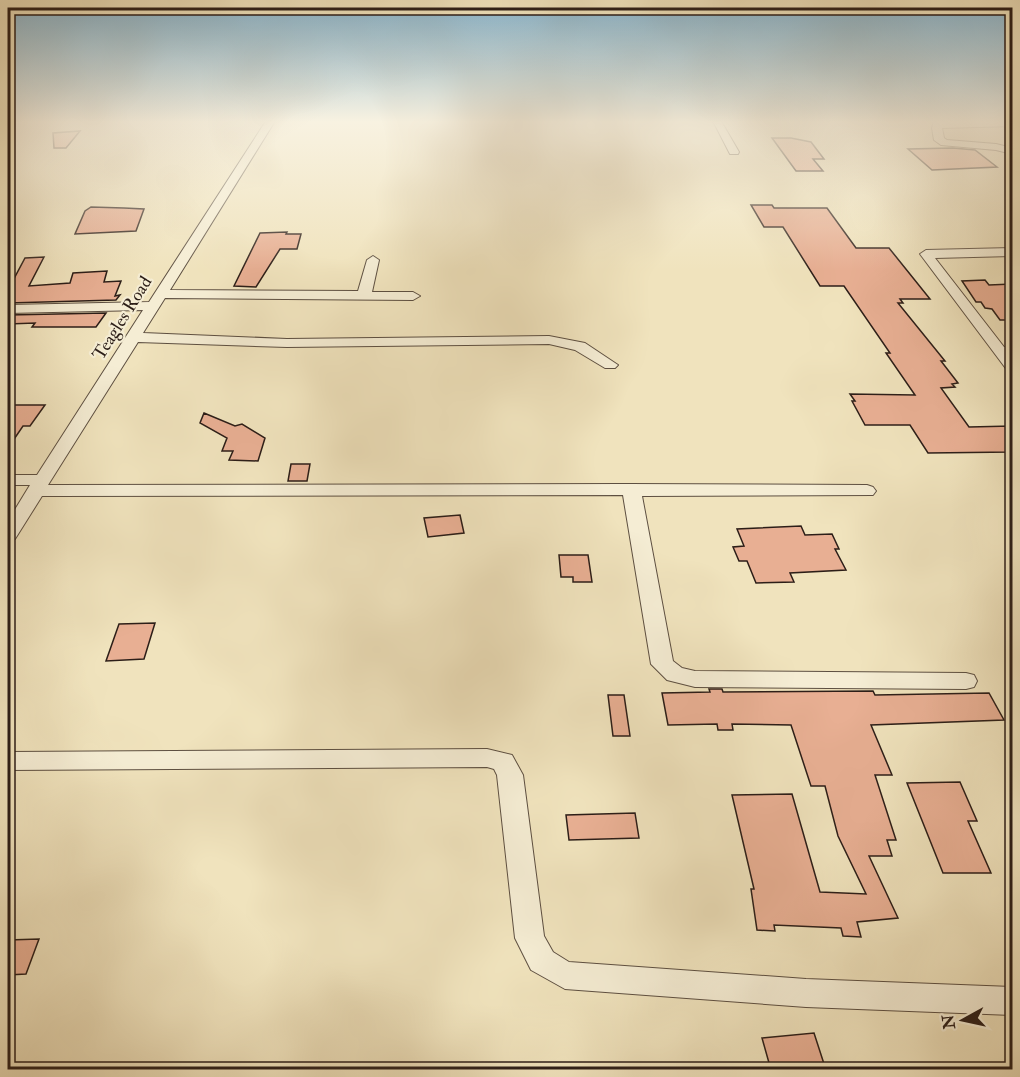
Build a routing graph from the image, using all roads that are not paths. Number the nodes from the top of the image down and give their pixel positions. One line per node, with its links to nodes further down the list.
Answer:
1 (238, 171): 4 (street, Teagles Road)
2 (1012, 252): 10 (street)
3 (373, 260): 5 (street)
4 (161, 294): 5 (street); 7 (street, Teagles Road)
5 (364, 296): 6 (street)
6 (413, 296)
7 (153, 306): 8 (street); 9 (street, Teagles Road)
8 (8, 309)
9 (133, 337): 11 (street); 14 (street, Teagles Road)
10 (1006, 351): 12 (street)
11 (610, 365)
12 (1012, 367)
13 (8, 480): 14 (street)
14 (39, 485): 15 (street); 17 (street, Teagles Road)
15 (630, 490): 16 (street); 18 (street)
16 (867, 491)
17 (8, 536)
18 (966, 681)
19 (8, 761): 20 (street)
20 (1012, 1001)

